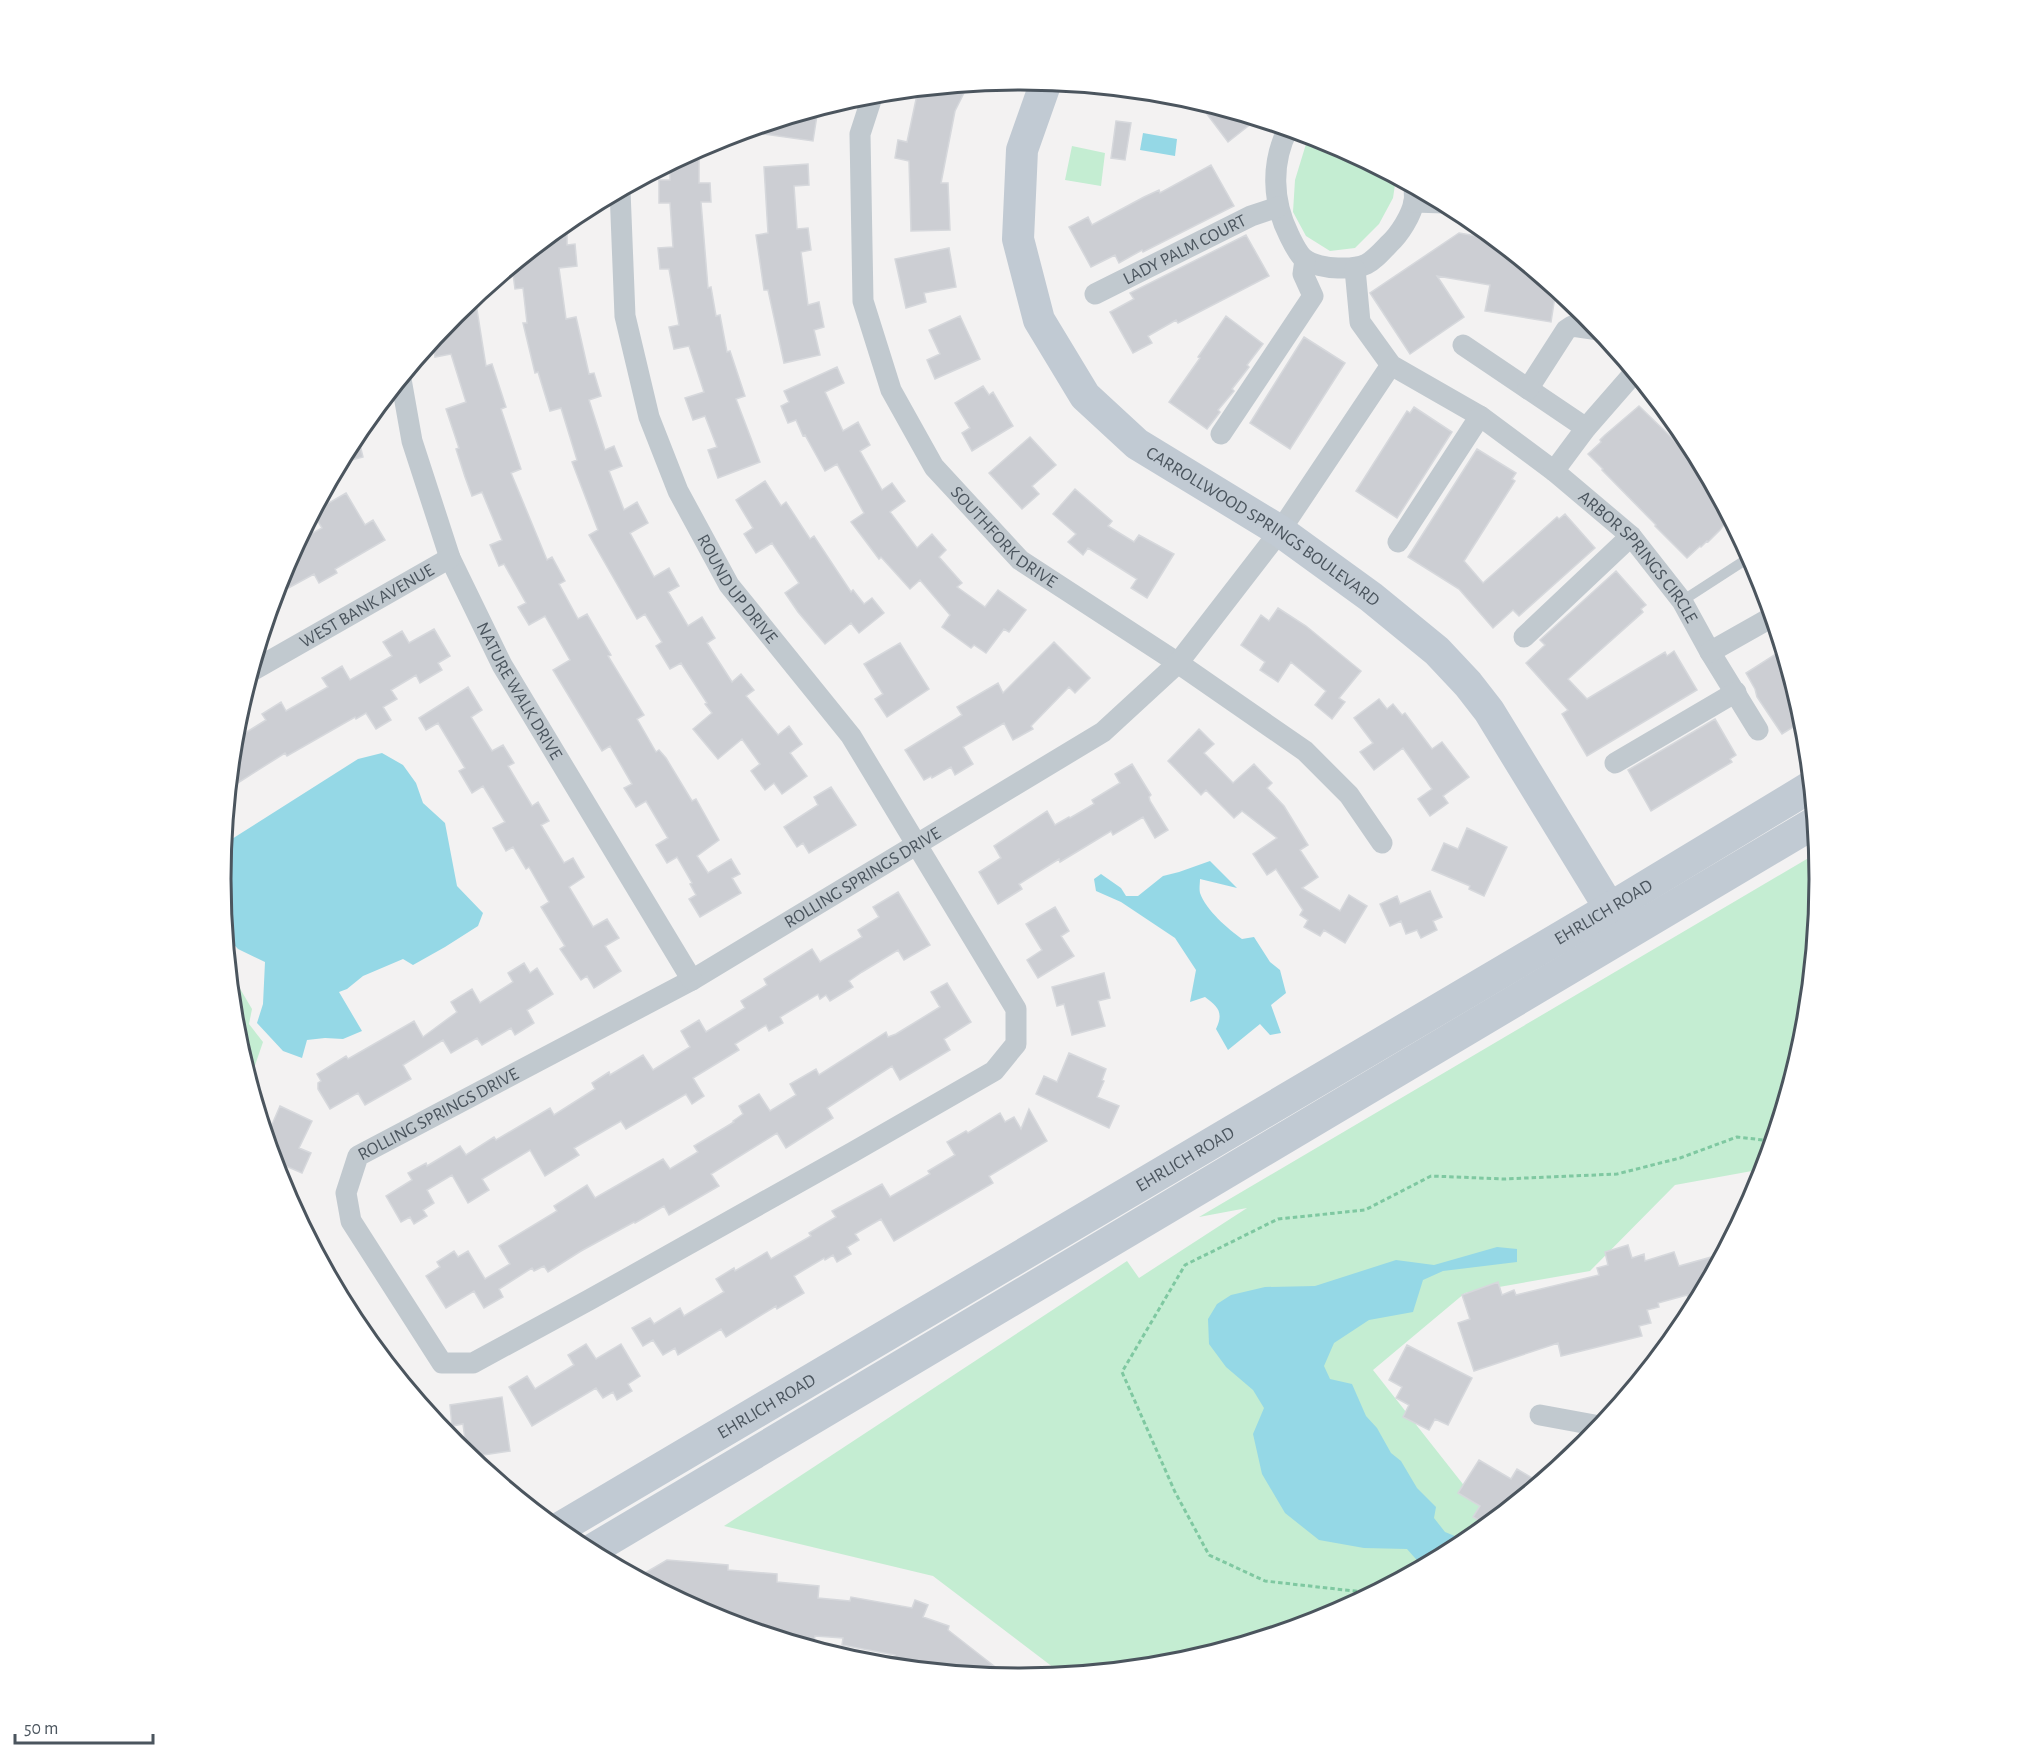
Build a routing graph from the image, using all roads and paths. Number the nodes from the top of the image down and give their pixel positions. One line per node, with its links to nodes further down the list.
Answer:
1 (1043, 91): 20 (main road, CARROLLWOOD SPRINGS BOULEVARD)
2 (870, 104): 29 (street, SOUTHFORK DRIVE)
3 (1285, 136): 6 (street)
4 (1414, 195): 8 (street)
5 (620, 199): 37 (street, ROUND UP DRIVE)
6 (1278, 207): 7 (street); 9 (street, LADY PALM COURT)
7 (1305, 260): 8 (street); 18 (street)
8 (1355, 269): 12 (street, ARBOR SPRINGS CIRCLE)
9 (1095, 294)
10 (1584, 328): 15 (street)
11 (1462, 345): 15 (street)
12 (1391, 365): 16 (street, ARBOR SPRINGS CIRCLE); 20 (street)
13 (1629, 379): 17 (street)
14 (403, 388): 23 (street, NATURE WALK DRIVE)
15 (1528, 389): 17 (street)
16 (1480, 416): 19 (street, ARBOR SPRINGS CIRCLE); 22 (street)
17 (1586, 428): 19 (street)
18 (1221, 434)
19 (1554, 471): 21 (street, ARBOR SPRINGS CIRCLE)
20 (1280, 531): 29 (street, ROLLING SPRINGS DRIVE); 38 (main road, CARROLLWOOD SPRINGS BOULEVARD)
21 (1631, 536): 25 (street, ARBOR SPRINGS CIRCLE); 27 (street)
22 (1398, 542)
23 (450, 558): 30 (street, WEST BANK AVENUE); 41 (street, NATURE WALK DRIVE)
24 (1742, 562): 25 (lane)
25 (1682, 601): 28 (street, ARBOR SPRINGS CIRCLE)
26 (1765, 621): 28 (street)
27 (1524, 637)
28 (1710, 652): 31 (street, ARBOR SPRINGS CIRCLE)
29 (1178, 663): 36 (street, SOUTHFORK DRIVE); 37 (street, ROLLING SPRINGS DRIVE)
30 (261, 666)
31 (1736, 692): 32 (street, ARBOR SPRINGS CIRCLE); 33 (street)
32 (1758, 730)
33 (1615, 763)
34 (1803, 791): 38 (main road, EHRLICH ROAD)
35 (1807, 827): 39 (main road, EHRLICH ROAD)
36 (1382, 843)
37 (916, 845): 40 (street, ROUND UP DRIVE); 41 (street, ROLLING SPRINGS DRIVE)
38 (1610, 908): 39 (main road, CARROLLWOOD SPRINGS BOULEVARD); 45 (main road, EHRLICH ROAD)
39 (1626, 935): 46 (main road, EHRLICH ROAD)
40 (973, 939): 41 (street, ROLLING SPRINGS DRIVE)
41 (692, 980)
42 (1764, 1140): 47 (path)
43 (1540, 1415): 44 (street)
44 (1590, 1424)
45 (567, 1524)
46 (599, 1546)
47 (1359, 1592)

